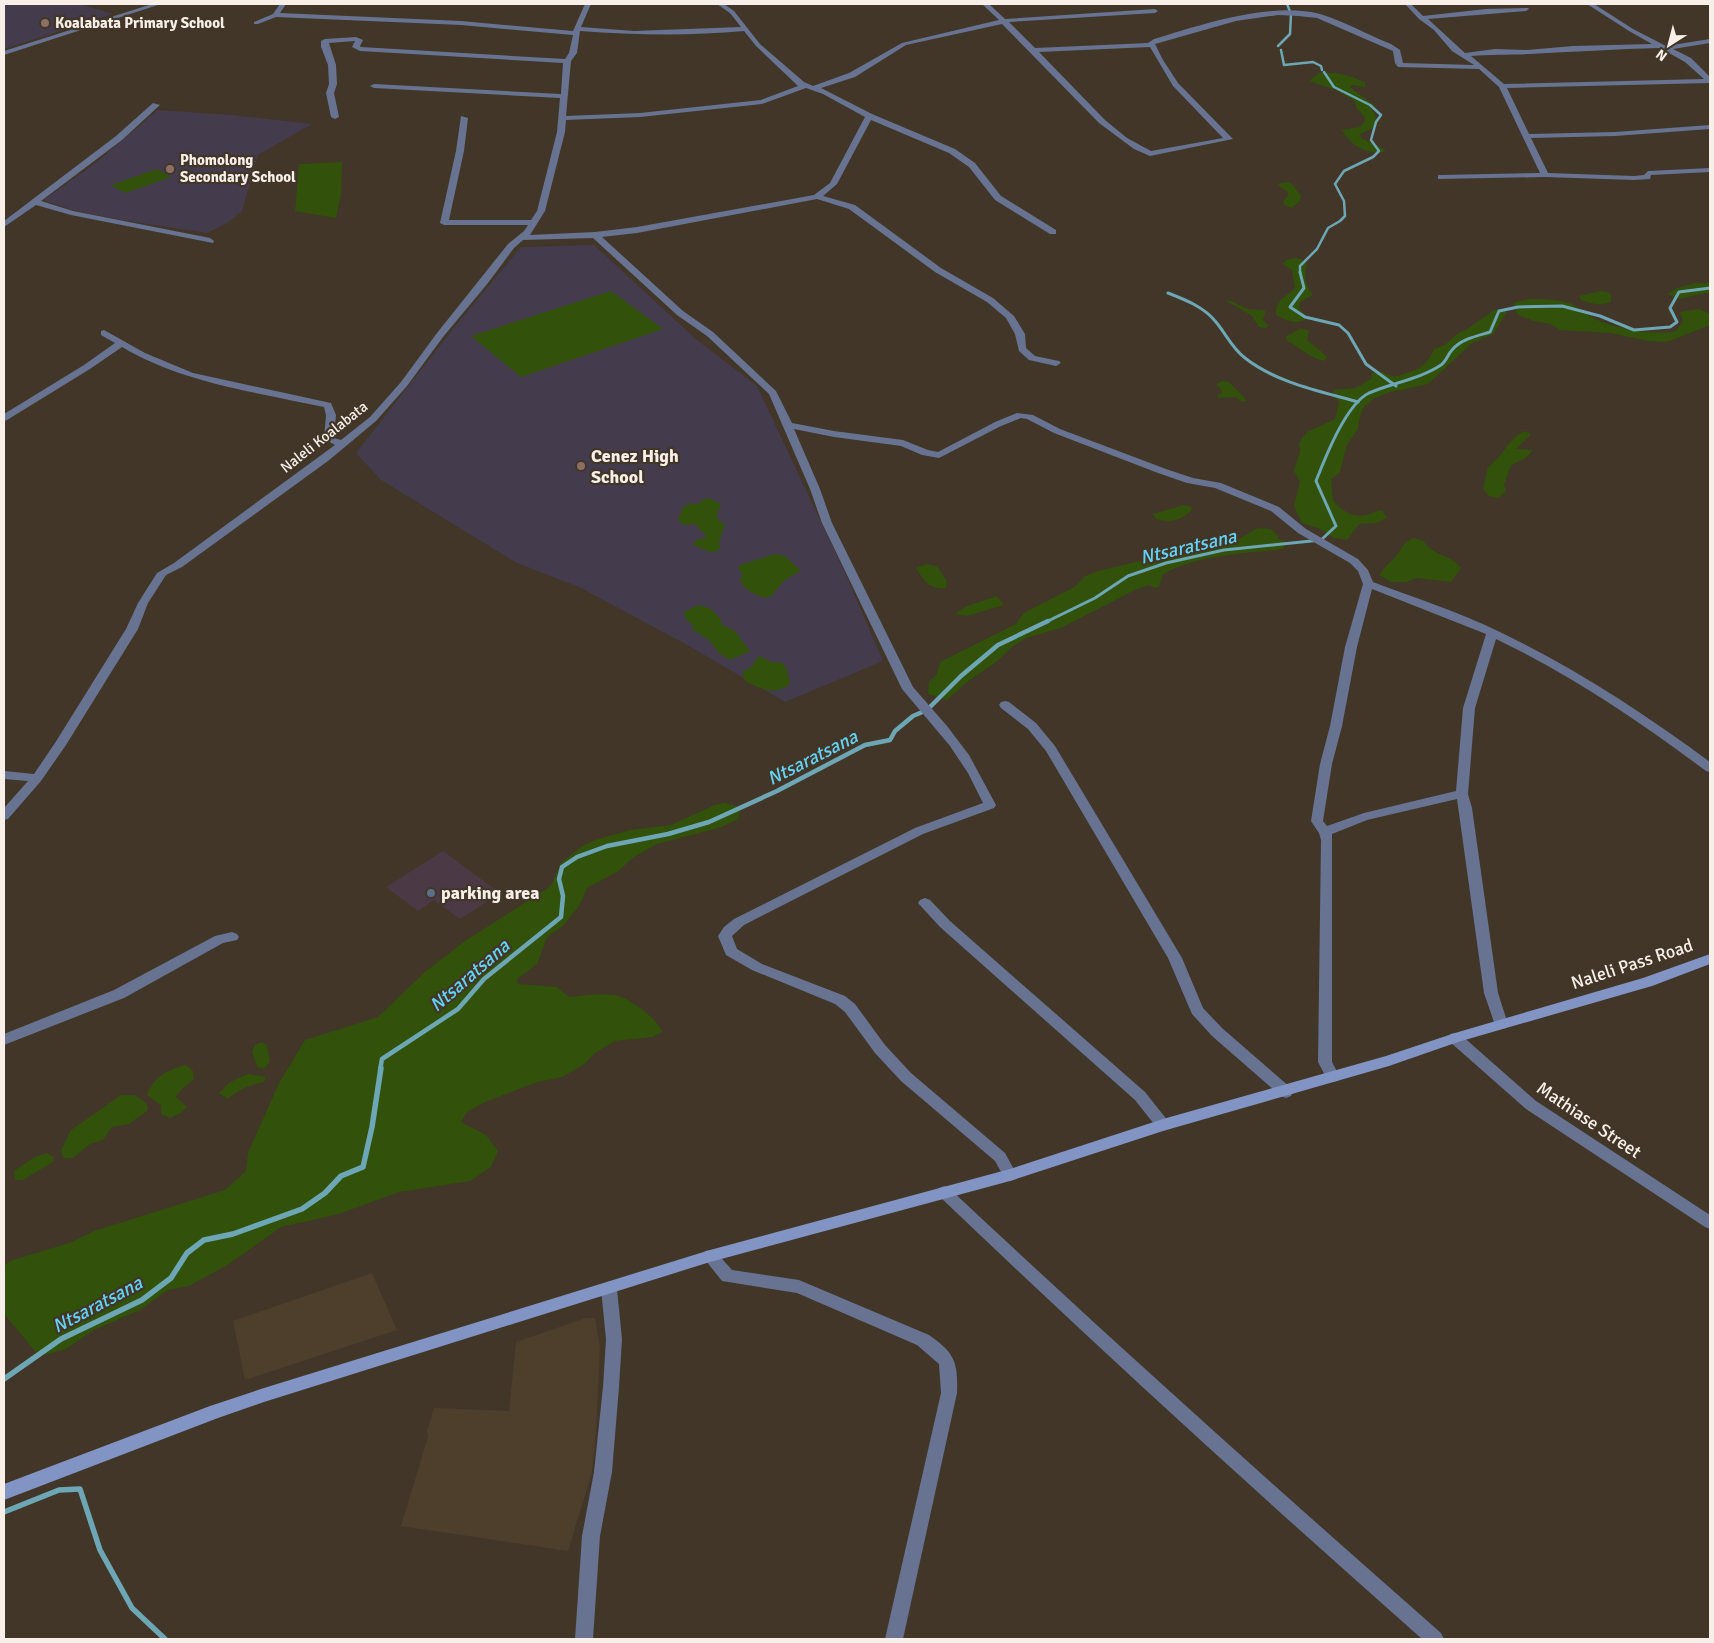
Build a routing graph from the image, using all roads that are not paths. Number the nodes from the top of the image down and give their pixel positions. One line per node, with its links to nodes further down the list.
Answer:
1 (158, 4): 20 (street)
2 (283, 4): 10 (street)
3 (588, 4): 15 (street, Naleli Koalabata)
4 (720, 4): 14 (street)
5 (985, 4): 12 (street)
6 (1408, 4): 11 (street)
7 (1590, 4): 18 (street)
8 (1526, 9): 11 (street)
9 (1155, 10): 12 (street)
10 (275, 15): 13 (street); 15 (street)
11 (1421, 18): 21 (street)
12 (1002, 21): 19 (street); 28 (street)
13 (256, 23)
14 (747, 29): 15 (street); 26 (street)
15 (577, 31): 22 (street, Naleli Koalabata)
16 (1710, 41): 18 (street)
17 (1152, 45): 19 (street); 19 (street); 23 (street)
18 (1664, 47): 21 (street); 24 (street)
19 (1034, 50)
20 (4, 53)
21 (1465, 55): 23 (street)
22 (567, 62): 29 (street, Naleli Koalabata); 32 (street)
23 (1478, 67): 27 (street)
24 (1710, 81): 27 (street)
25 (374, 86): 29 (street)
26 (804, 86): 28 (street); 34 (street)
27 (1502, 86): 36 (street)
28 (813, 88): 31 (street)
29 (564, 96): 34 (street, Naleli Koalabata)
30 (156, 105): 41 (street)
31 (869, 116): 40 (street); 44 (street)
32 (335, 117)
33 (464, 118): 42 (street)
34 (563, 118): 42 (street, Naleli Koalabata)
35 (1710, 127): 36 (street)
36 (1525, 136): 38 (street)
37 (1710, 170): 38 (street)
38 (1545, 175): 39 (street)
39 (1441, 177)
40 (817, 197): 45 (street); 50 (street)
41 (36, 202): 43 (street); 47 (street)
42 (534, 222): 46 (street, Naleli Koalabata)
43 (4, 225)
44 (1053, 232)
45 (595, 235): 46 (street); 52 (street)
46 (519, 238): 53 (street, Naleli Koalabata)
47 (210, 241)
48 (104, 333): 49 (street)
49 (121, 344): 51 (street); 53 (street)
50 (1056, 363)
51 (4, 418)
52 (788, 425): 54 (street); 72 (street)
53 (342, 444): 59 (street, Naleli Koalabata)
54 (1368, 584): 55 (street); 62 (street)
55 (1492, 634): 57 (street); 60 (street)
56 (1005, 705): 70 (street)
57 (1710, 768)
58 (4, 776): 59 (street)
59 (37, 778): 61 (street, Naleli Koalabata)
60 (1462, 794): 62 (street); 66 (street)
61 (4, 816)
62 (1325, 832): 69 (street)
63 (925, 903): 71 (street)
64 (232, 936): 68 (street)
65 (1710, 959): 66 (main road, Naleli Pass Road)
66 (1501, 1024): 67 (main road, Naleli Pass Road)
67 (1455, 1038): 69 (main road, Naleli Pass Road); 74 (street, Mathiase Street)
68 (4, 1040)
69 (1334, 1077): 70 (main road, Naleli Pass Road)
70 (1286, 1092): 71 (main road, Naleli Pass Road)
71 (1163, 1125): 72 (main road, Naleli Pass Road)
72 (1010, 1175): 73 (main road, Naleli Pass Road)
73 (944, 1192): 75 (main road, Naleli Pass Road); 80 (street)
74 (1710, 1223)
75 (710, 1256): 76 (main road, Naleli Pass Road); 79 (street)
76 (609, 1289): 77 (main road, Naleli Pass Road); 78 (street)
77 (4, 1492)
78 (584, 1639)
79 (894, 1639)
80 (1435, 1639)

